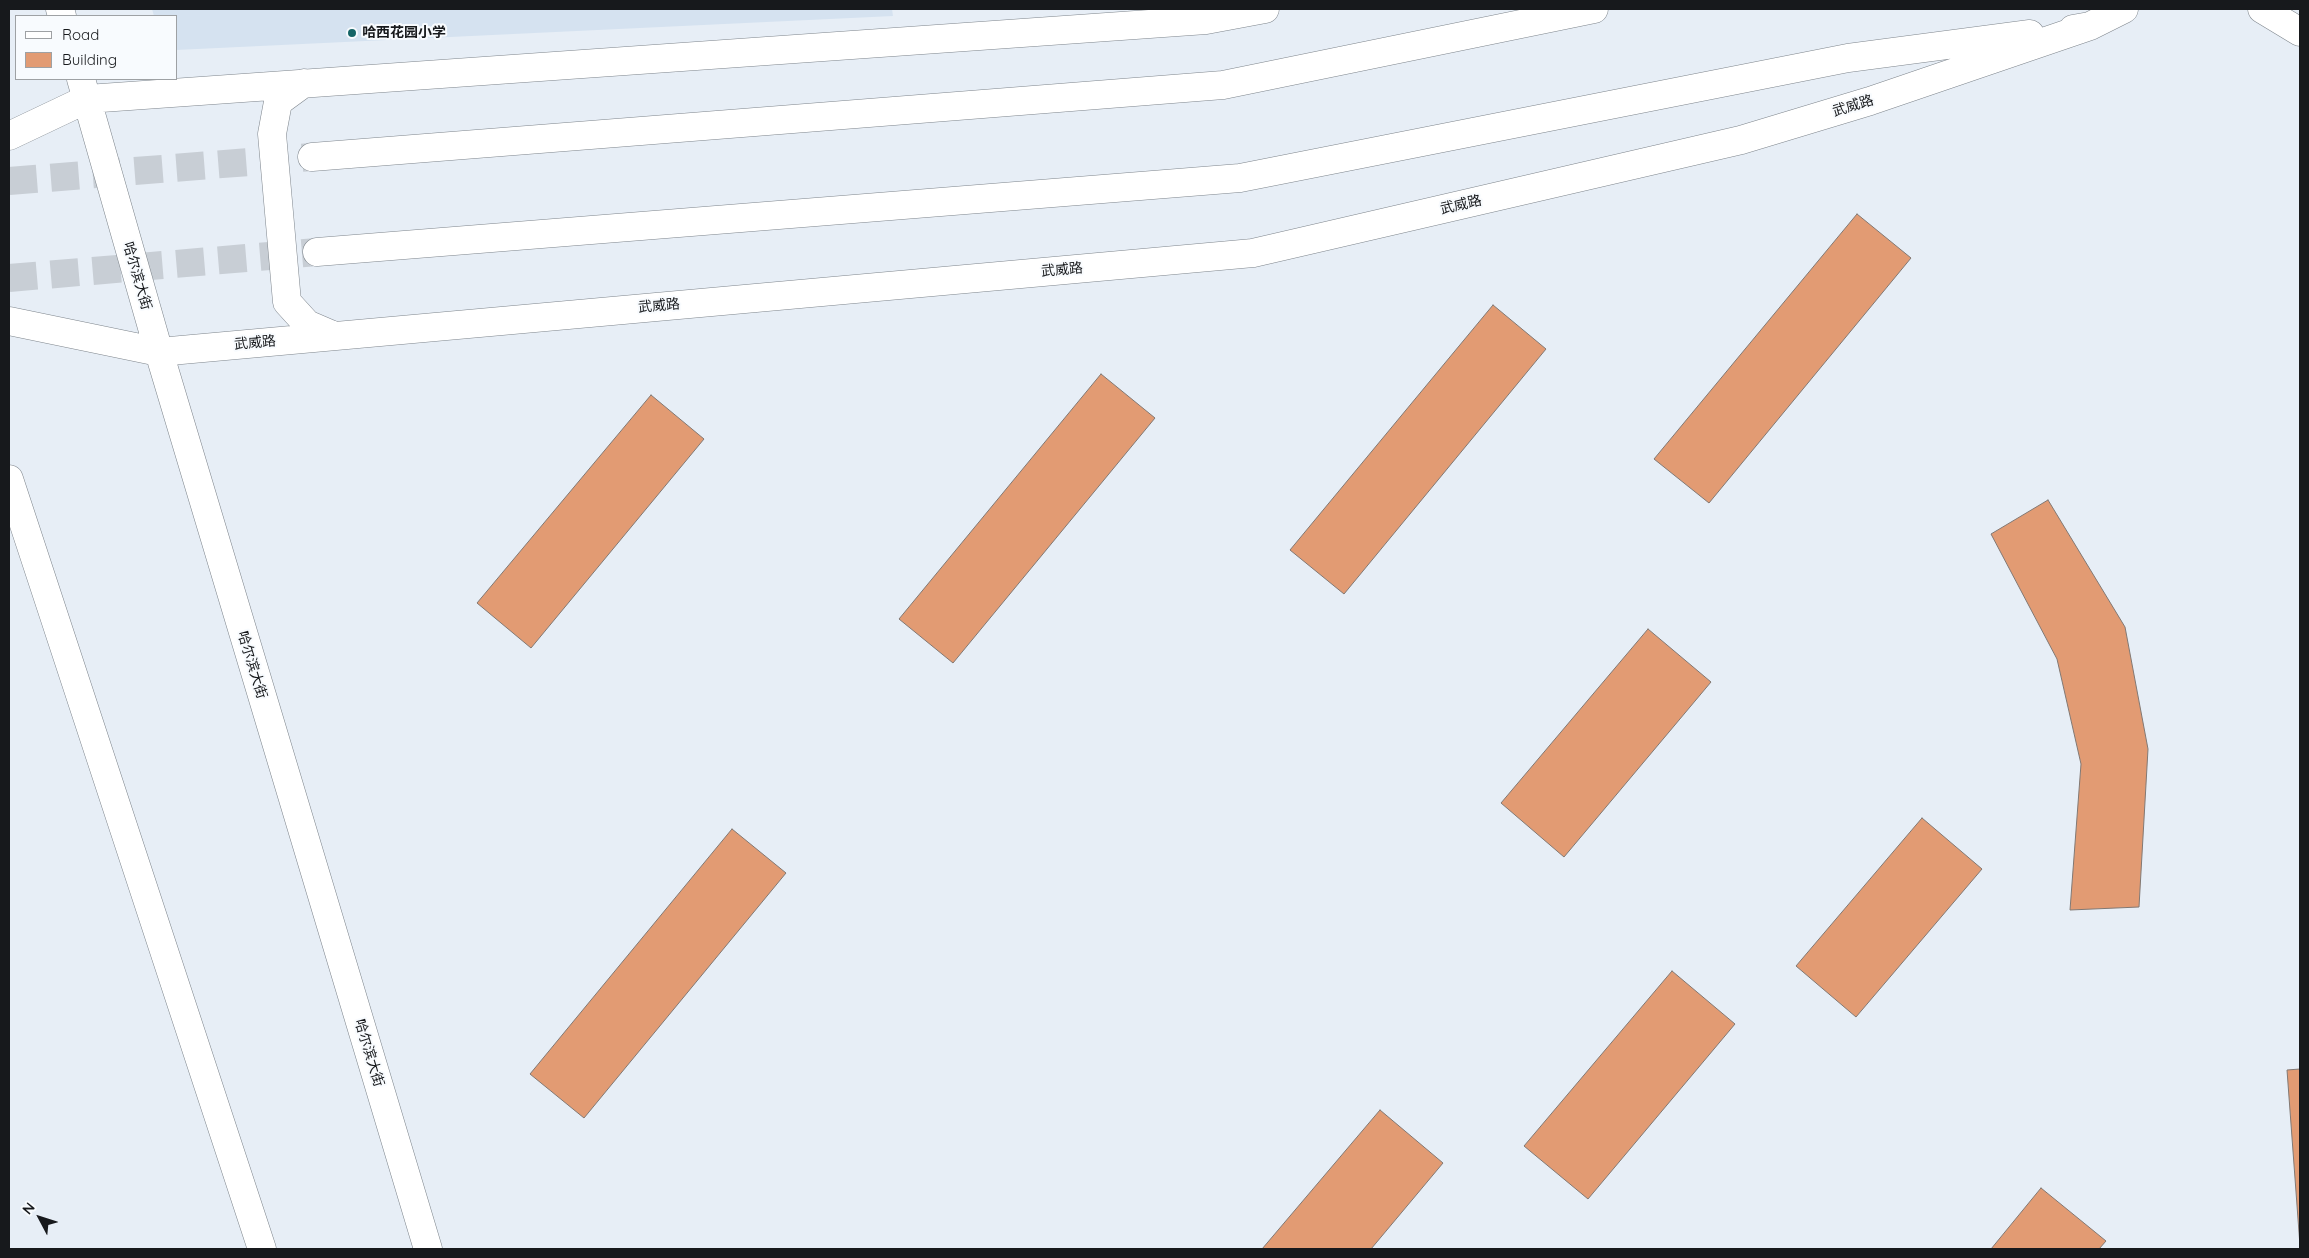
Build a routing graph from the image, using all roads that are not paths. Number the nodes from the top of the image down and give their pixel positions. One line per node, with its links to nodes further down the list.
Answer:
1 (1265, 9): 7 (main road)
2 (1594, 9): 10 (main road)
3 (2124, 9): 5 (main road, 武威路)
4 (2262, 9): 6 (main road)
5 (2090, 26): 11 (main road, 武威路); 13 (main road, 武威路)
6 (2300, 32)
7 (304, 83): 8 (main road); 13 (main road)
8 (84, 89): 9 (main road); 14 (main road, 哈尔滨大街)
9 (9, 136)
10 (312, 157)
11 (317, 252)
12 (9, 321): 14 (main road, 武威路)
13 (335, 336): 14 (main road, 武威路)
14 (158, 352): 17 (main road, 哈尔滨大街)
15 (9, 479): 16 (main road)
16 (262, 1249)
17 (428, 1249)

